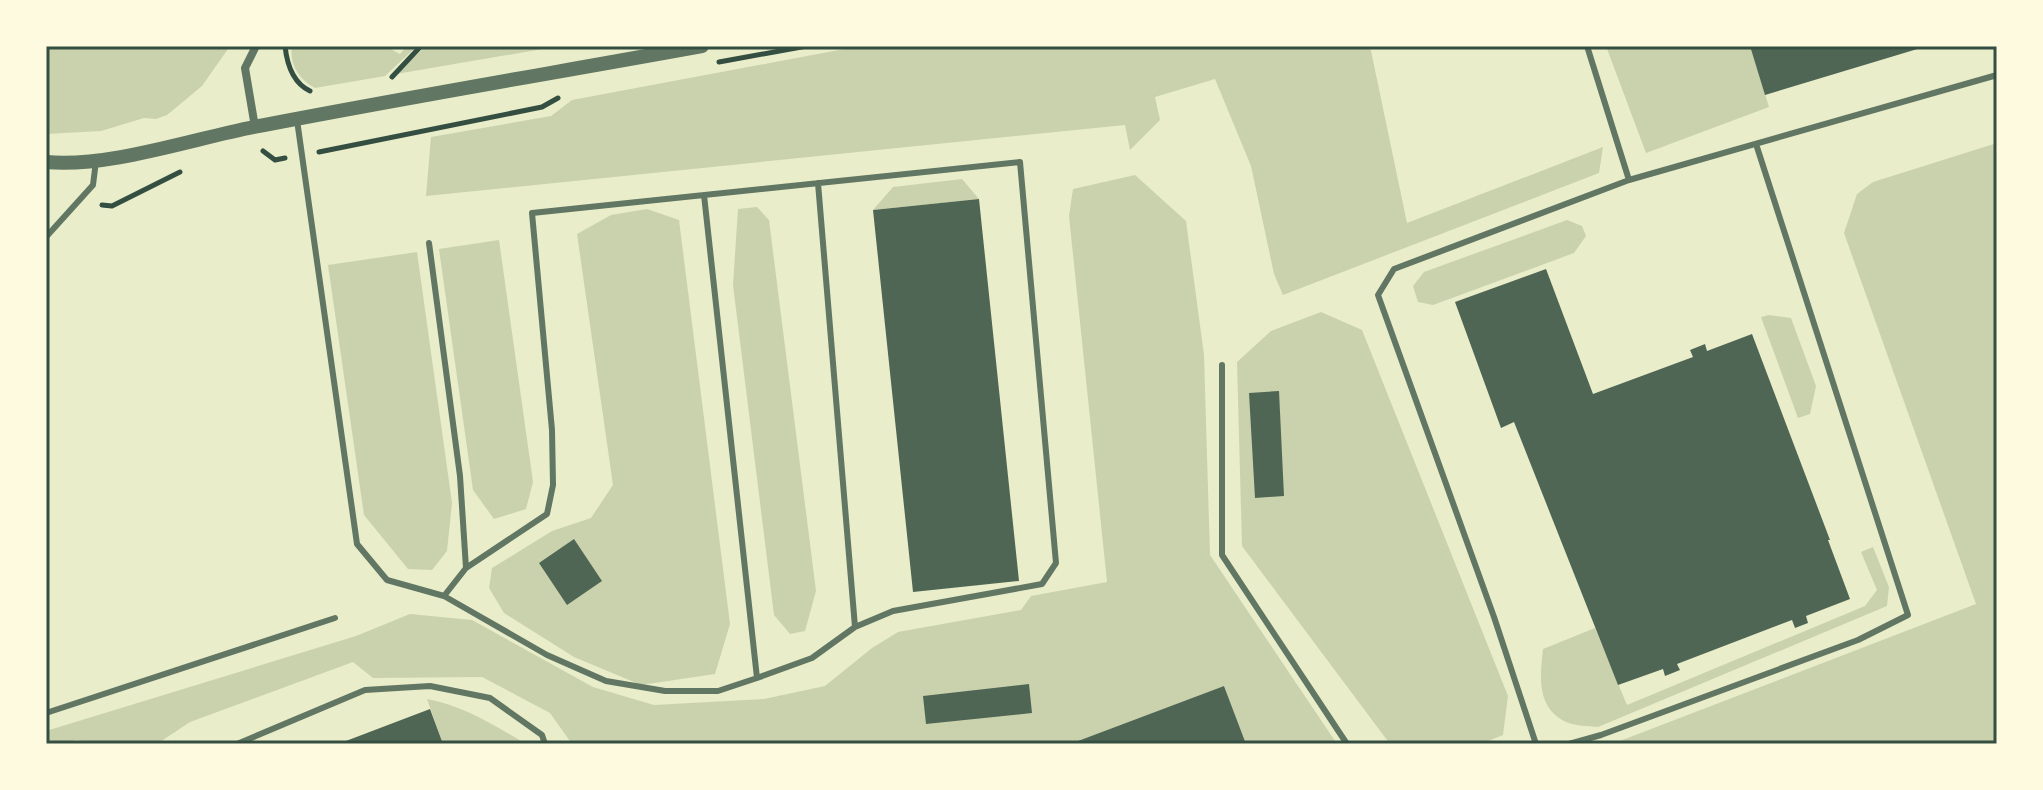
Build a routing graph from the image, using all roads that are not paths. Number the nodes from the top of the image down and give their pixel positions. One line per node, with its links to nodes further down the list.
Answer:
1 (256, 46): 6 (street)
2 (702, 46): 5 (street)
3 (1587, 46): 10 (lane)
4 (1997, 75): 7 (lane)
5 (297, 120): 6 (street); 17 (lane)
6 (255, 127): 8 (street)
7 (1756, 144): 10 (lane); 26 (lane)
8 (96, 161): 9 (street); 13 (lane)
9 (46, 162)
10 (1629, 180): 25 (lane)
11 (818, 183): 12 (lane); 19 (lane); 19 (lane)
12 (704, 195): 16 (lane); 20 (lane)
13 (46, 237)
14 (429, 243): 16 (lane)
15 (1222, 365): 24 (lane)
16 (466, 568): 17 (lane)
17 (444, 596): 20 (lane)
18 (335, 618): 21 (lane)
19 (855, 627): 20 (lane)
20 (757, 678)
21 (46, 713)
22 (237, 744): 23 (lane)
23 (545, 744)
24 (1347, 744)
25 (1536, 744)
26 (1569, 744)

